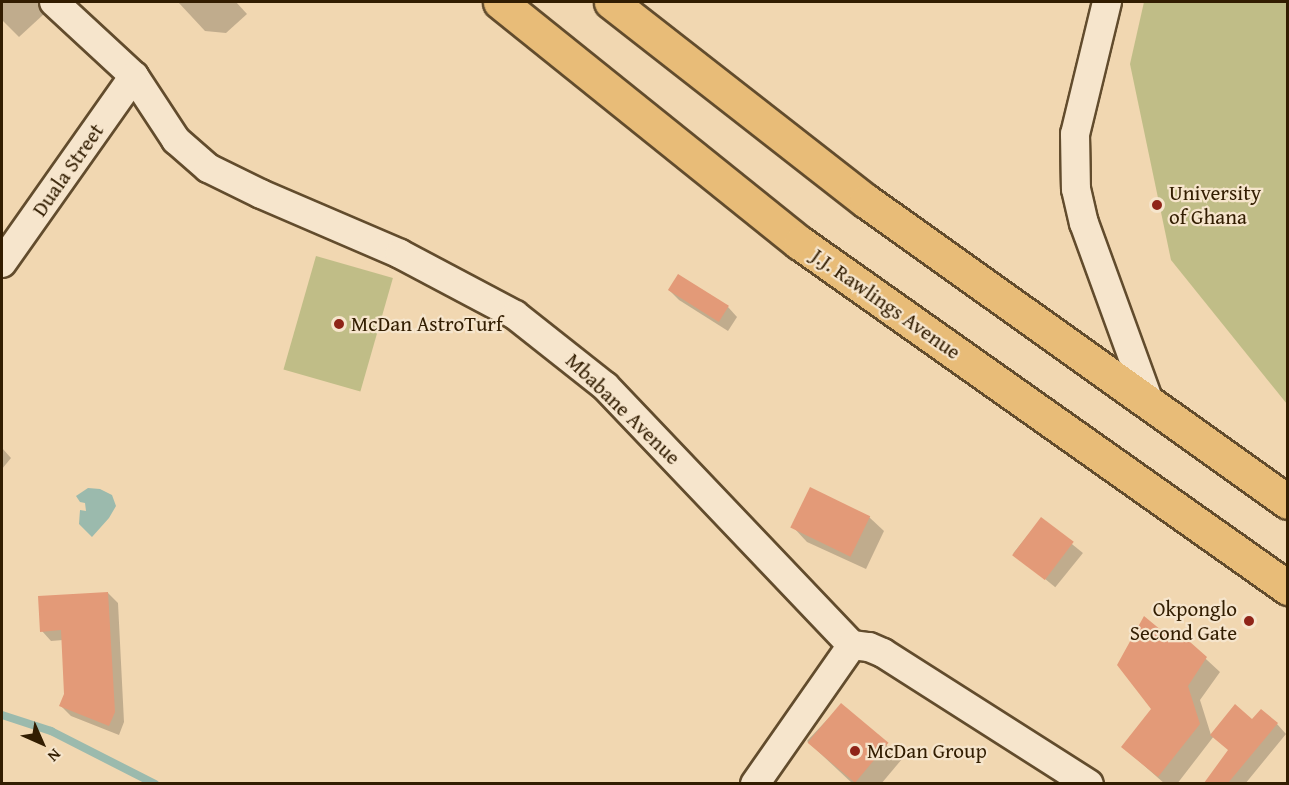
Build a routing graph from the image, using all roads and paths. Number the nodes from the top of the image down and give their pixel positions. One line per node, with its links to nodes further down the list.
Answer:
1 (54, 2): 5 (street, Mbabane Avenue)
2 (500, 2): 9 (highway, J.J. Rawlings Avenue)
3 (611, 2): 7 (highway)
4 (1107, 2): 7 (street)
5 (134, 76): 6 (street, Duala Street); 10 (street, Mbabane Avenue)
6 (2, 263)
7 (1151, 407): 8 (highway)
8 (1287, 502)
9 (1287, 588)
10 (852, 645): 11 (street); 12 (street)
11 (756, 783)
12 (1089, 783)

